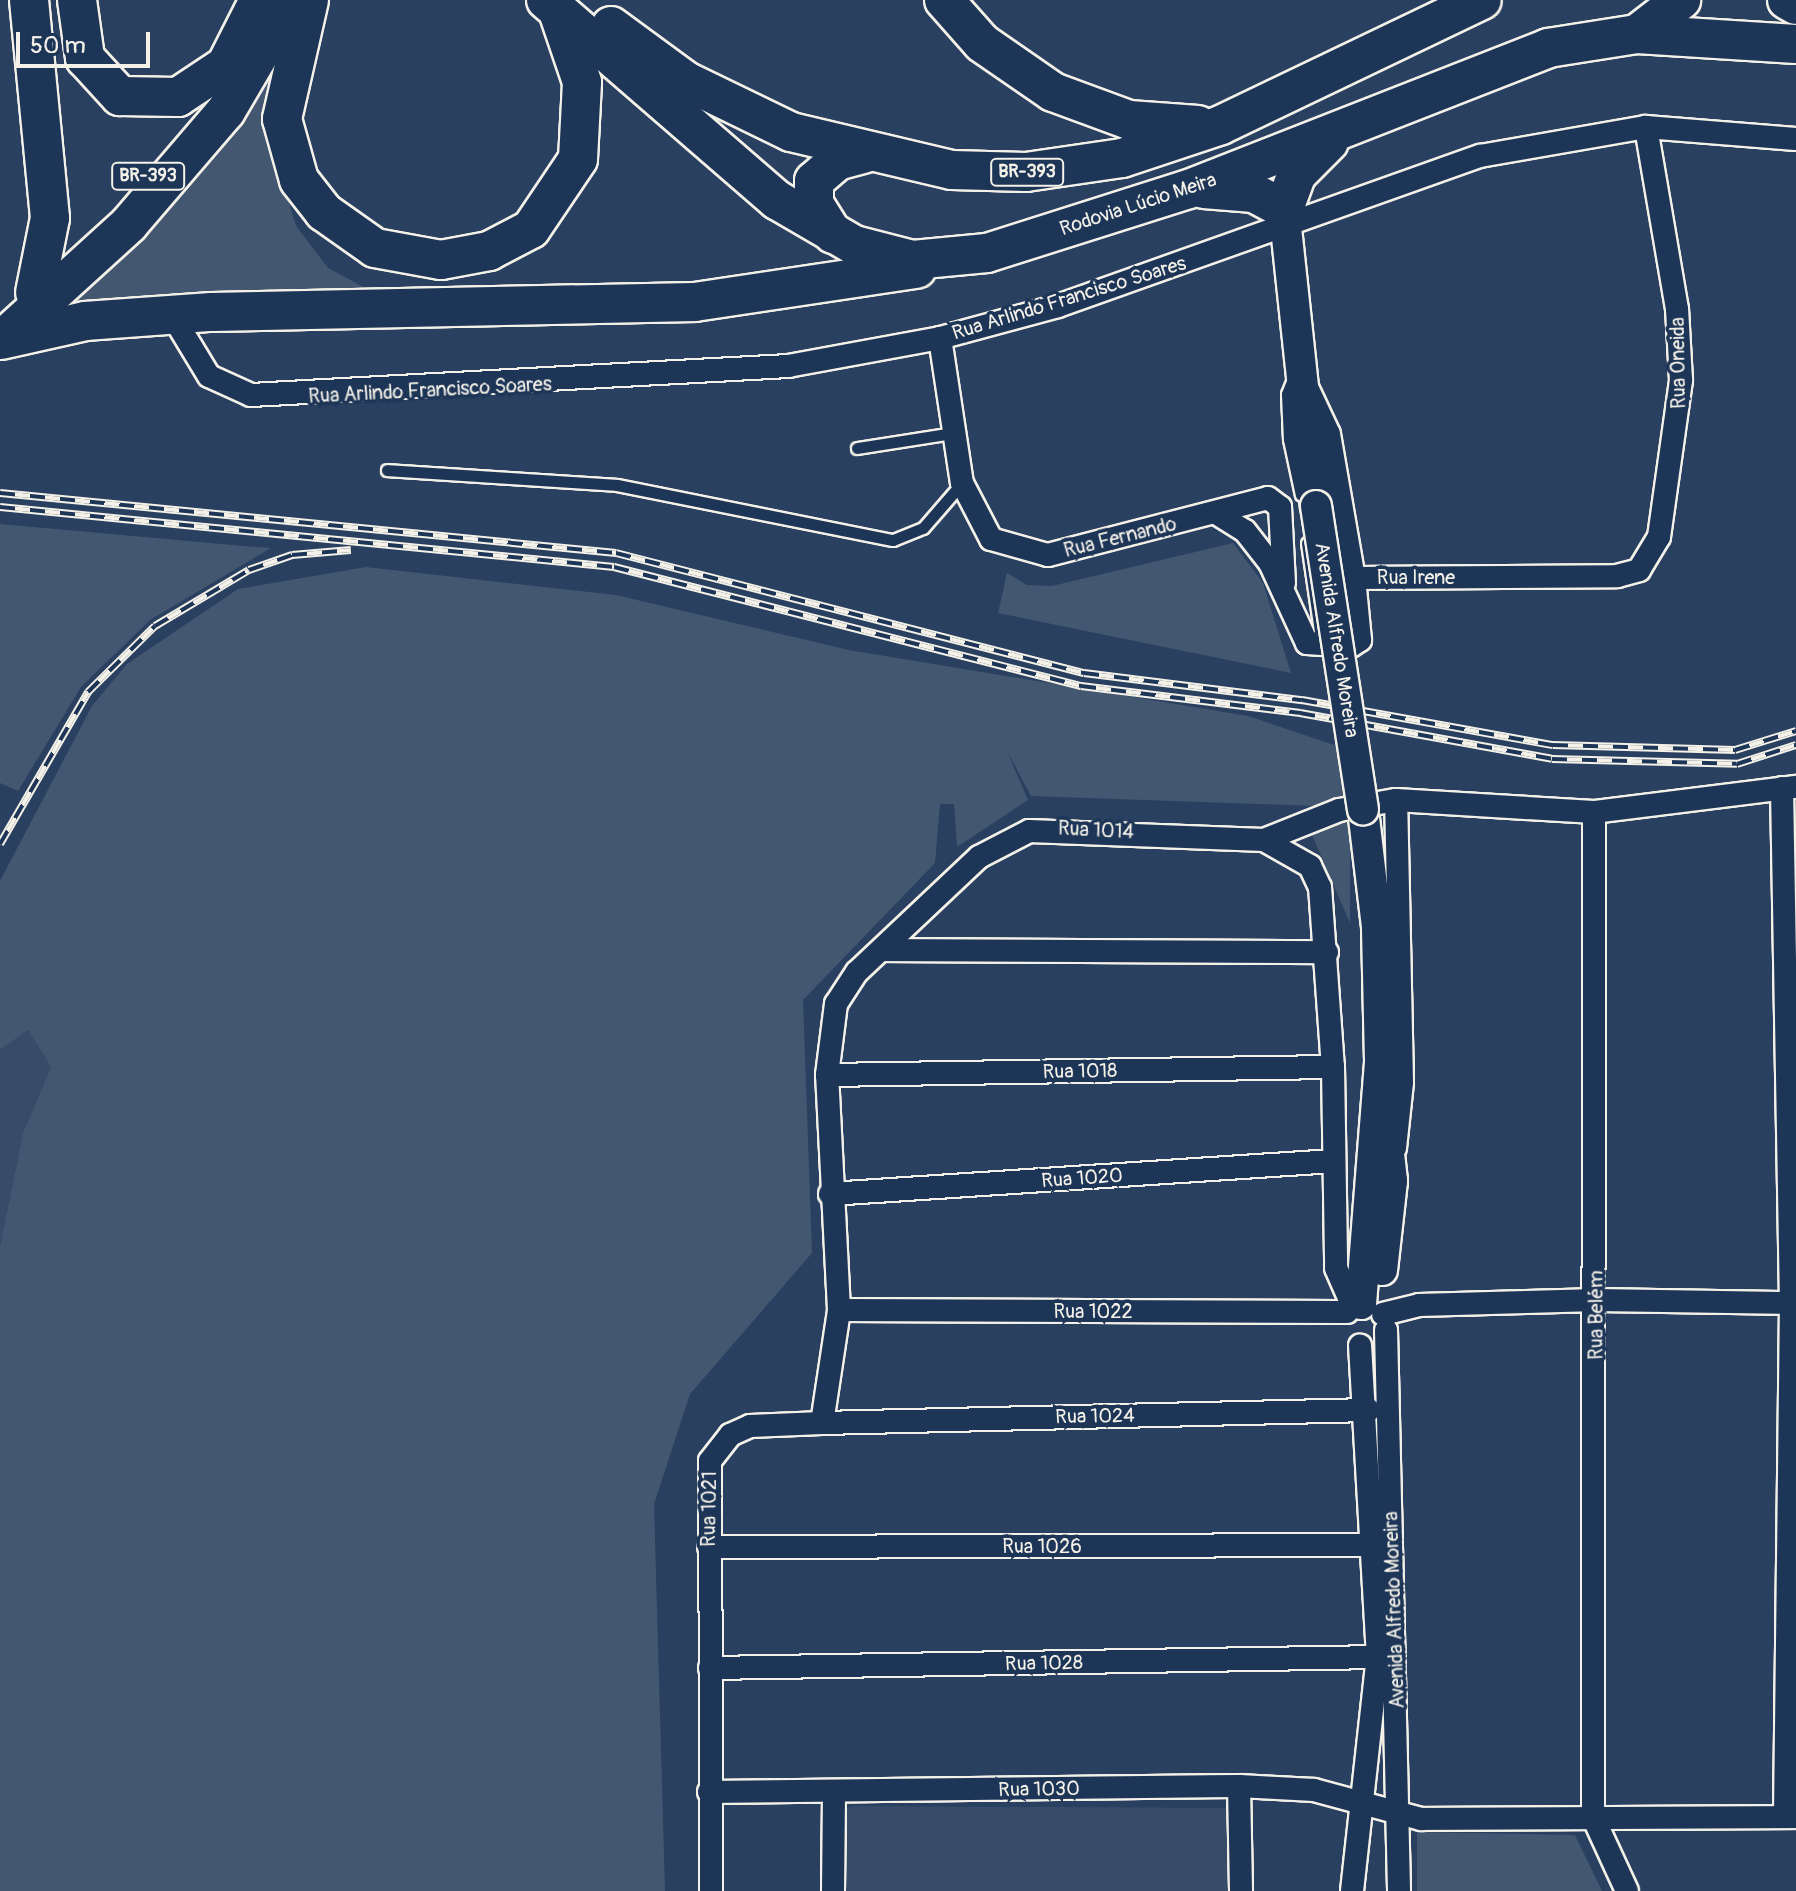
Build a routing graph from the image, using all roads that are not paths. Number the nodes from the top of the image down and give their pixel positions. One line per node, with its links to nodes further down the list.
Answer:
1 (29, 0): 24 (highway)
2 (77, 0): 14 (highway)
3 (259, 0): 14 (highway, BR-393)
4 (291, 0): 26 (highway)
5 (309, 0): 10 (highway)
6 (944, 0): 15 (highway)
7 (1482, 0): 15 (highway, BR-393)
8 (1681, 0): 12 (highway)
9 (1787, 0): 11 (highway)
10 (562, 4): 19 (highway, BR-393); 22 (highway, Rodovia Lúcio Meira)
11 (1796, 5)
12 (1637, 34): 13 (highway, Rodovia Lúcio Meira); 17 (highway, Rodovia Lúcio Meira)
13 (1796, 44)
14 (228, 64): 24 (highway, BR-393)
15 (1221, 125): 19 (highway, BR-393)
16 (1646, 127): 18 (street, Rua Arlindo Francisco Soares); 21 (street, Rua Arlindo Francisco Soares); 34 (street, Rua Oneida)
17 (1345, 131): 20 (highway, Rodovia Lúcio Meira); 21 (highway)
18 (1796, 139)
19 (864, 154): 22 (highway)
20 (1189, 189): 21 (highway); 23 (highway, Rodovia Lúcio Meira)
21 (1284, 218): 27 (street, Rua Arlindo Francisco Soares); 28 (street, Avenida Alfredo Moreira)
22 (833, 234): 23 (highway, Rodovia Lúcio Meira)
23 (955, 261): 25 (highway)
24 (35, 293): 26 (highway, BR-393)
25 (172, 315): 26 (highway); 27 (street, Rua Arlindo Francisco Soares)
26 (0, 335)
27 (940, 338): 29 (street, Rua Fernando)
28 (1297, 371): 35 (street); 37 (lane); 45 (street, Avenida Alfredo Moreira, bridge)
29 (953, 433): 30 (lane); 32 (street, Rua Fernando)
30 (857, 448)
31 (387, 470): 32 (lane)
32 (962, 483): 33 (street, Rua Fernando)
33 (1216, 513): 36 (street); 36 (street, Rua Fernando)
34 (1617, 576): 35 (street, Rua Irene)
35 (1354, 578): 37 (street, Rua Irene)
36 (1284, 590): 37 (street)
37 (1322, 644)
38 (1789, 788): 40 (street, Rua 1014); 51 (street)
39 (1396, 800): 40 (street, Rua 1014); 41 (street, Rua 1014); 48 (street, Avenida Alfredo Moreira)
40 (1594, 812): 50 (street, Rua Belém)
41 (1264, 840): 42 (street, Rua 1014); 43 (street, Avenida Alfredo Moreira)
42 (886, 950): 43 (street); 46 (street, Rua 1014)
43 (1327, 952): 44 (street, Avenida Alfredo Moreira)
44 (1333, 1067): 46 (street, Rua 1018); 47 (street, Avenida Alfredo Moreira)
45 (1380, 1067): 48 (street, Avenida Alfredo Moreira); 53 (street, Avenida Alfredo Moreira)
46 (827, 1075): 49 (street)
47 (1334, 1161): 49 (street, Rua 1020); 53 (street, Avenida Alfredo Moreira)
48 (1392, 1181): 53 (street, Avenida Alfredo Moreira)
49 (830, 1194): 52 (street)
50 (1597, 1300): 51 (street); 53 (street); 67 (street, Rua Belém)
51 (1793, 1303): 66 (street)
52 (839, 1310): 53 (street, Rua 1022); 56 (street)
53 (1368, 1312): 54 (street); 54 (street, Avenida Alfredo Moreira); 65 (street, Avenida Alfredo Moreira)
54 (1360, 1346): 55 (street, Avenida Alfredo Moreira)
55 (1369, 1410): 56 (street, Rua 1024); 57 (street, Avenida Alfredo Moreira)
56 (822, 1423): 58 (street, Rua 1021)
57 (1375, 1545): 58 (street, Rua 1026); 59 (street, Avenida Alfredo Moreira)
58 (709, 1547): 60 (street, Rua 1021)
59 (1378, 1657): 60 (street, Rua 1028); 64 (street, Avenida Alfredo Moreira)
60 (710, 1668): 62 (street, Rua 1021)
61 (1239, 1786): 63 (street, Rua 1030); 64 (street, Rua 1030); 70 (street)
62 (709, 1792): 63 (street, Rua 1030); 68 (street, Rua 1021)
63 (834, 1792): 69 (street)
64 (1366, 1806): 65 (street, Rua 1030); 71 (street, Avenida Alfredo Moreira)
65 (1400, 1816): 67 (street, Rua 1030); 72 (street, Avenida Alfredo Moreira)
66 (1791, 1816): 67 (street, Rua 1030)
67 (1593, 1817): 73 (street)
68 (711, 1891)
69 (833, 1891)
70 (1241, 1891)
71 (1352, 1891)
72 (1399, 1891)
73 (1627, 1891)

